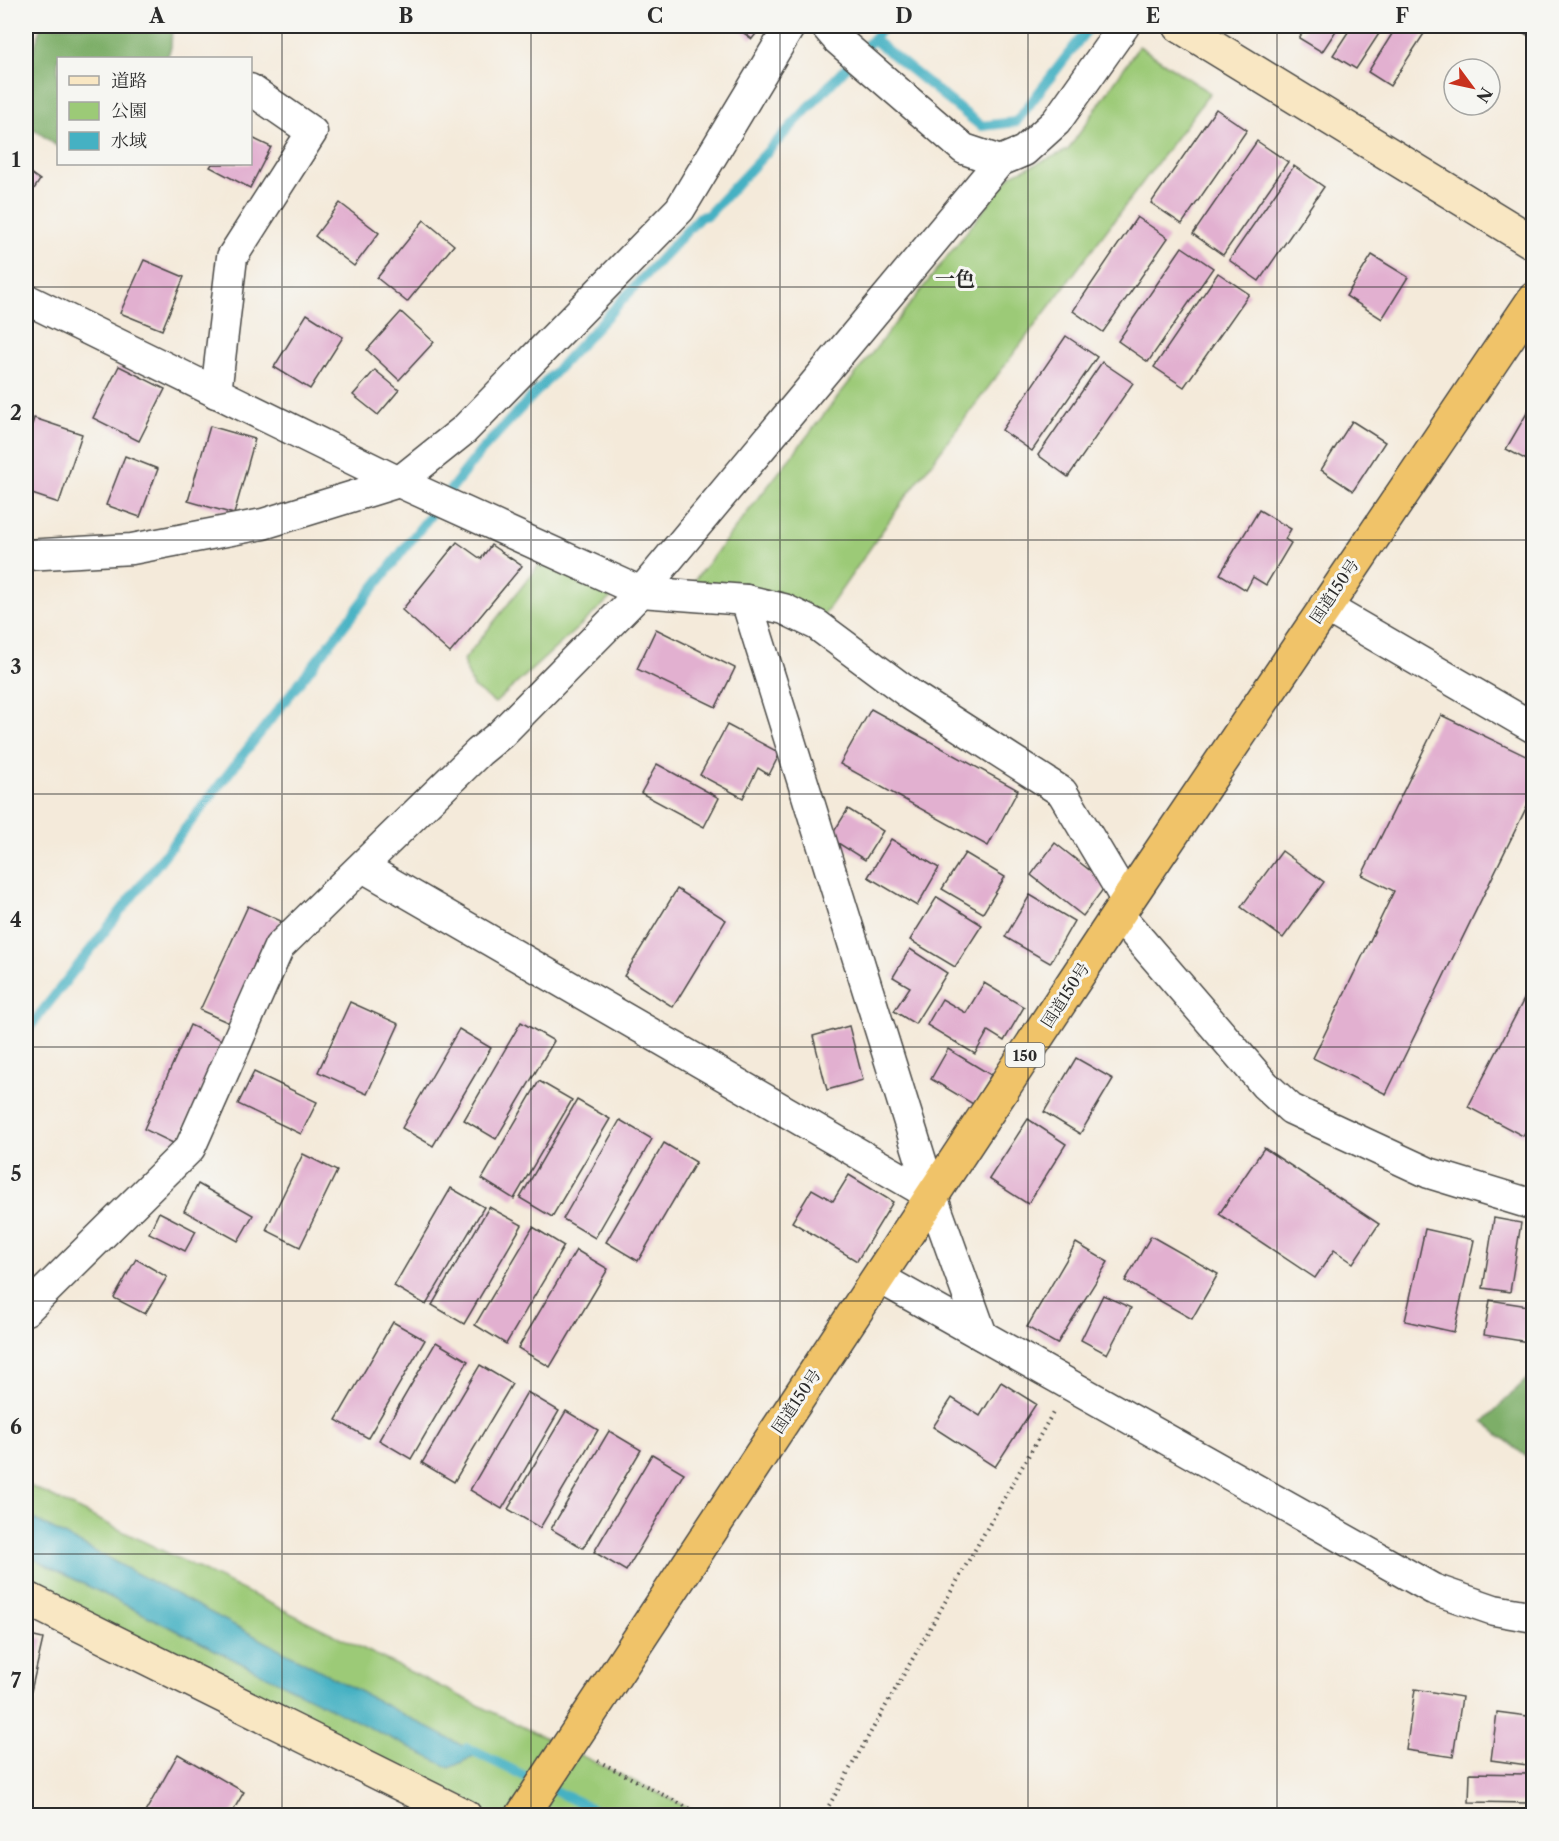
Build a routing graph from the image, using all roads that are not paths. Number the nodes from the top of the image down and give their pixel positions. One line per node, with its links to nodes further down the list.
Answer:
1 (790, 26): 11 (street)
2 (826, 26): 6 (street)
3 (1124, 26): 6 (street)
4 (1180, 26): 7 (street)
5 (252, 90): 10 (street)
6 (1000, 161): 13 (street)
7 (1533, 243)
8 (26, 299): 10 (street)
9 (1533, 299): 15 (highway, 国道150号 / 150)
10 (216, 393): 11 (street)
11 (399, 482): 12 (street); 13 (street)
12 (26, 555)
13 (640, 592): 14 (street); 17 (street)
14 (746, 600): 18 (street); 19 (street)
15 (1324, 606): 16 (street); 18 (highway, 国道150号 / 150)
16 (1533, 728)
17 (363, 867): 19 (street); 22 (street)
18 (1123, 908): 19 (highway, 国道150号 / 150); 20 (street)
19 (932, 1196): 21 (highway, 国道150号 / 150); 23 (street)
20 (1533, 1205)
21 (878, 1277): 23 (street); 27 (highway, 国道150号 / 150)
22 (26, 1310)
23 (982, 1335): 25 (street)
24 (26, 1598): 26 (street)
25 (1533, 1617)
26 (465, 1815)
27 (522, 1815)

